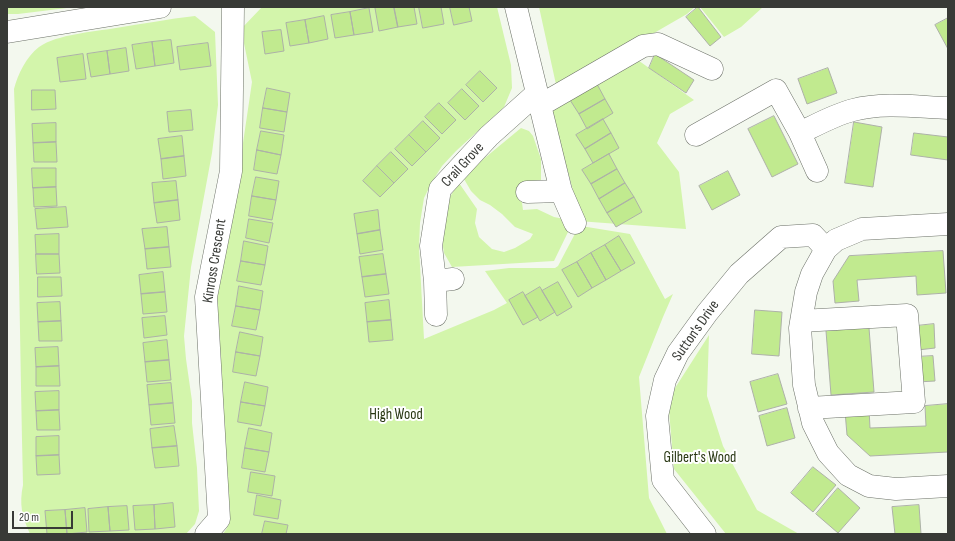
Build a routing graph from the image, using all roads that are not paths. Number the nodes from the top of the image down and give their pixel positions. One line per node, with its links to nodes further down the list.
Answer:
1 (160, 7): 4 (street)
2 (233, 7): 20 (street, Kinross Crescent)
3 (516, 7): 6 (street)
4 (7, 32)
5 (712, 69): 6 (street, Crail Grove)
6 (538, 100): 11 (street); 16 (street, Crail Grove)
7 (948, 108): 8 (street)
8 (800, 133): 9 (street); 10 (street)
9 (696, 134)
10 (817, 171)
11 (561, 191): 12 (street); 13 (street)
12 (527, 192)
13 (575, 223)
14 (948, 224): 15 (street)
15 (826, 249): 17 (street); 21 (street, Sutton's Drive)
16 (436, 315)
17 (801, 321): 18 (street); 18 (street)
18 (809, 408): 19 (street)
19 (948, 486)
20 (206, 534)
21 (705, 534)

